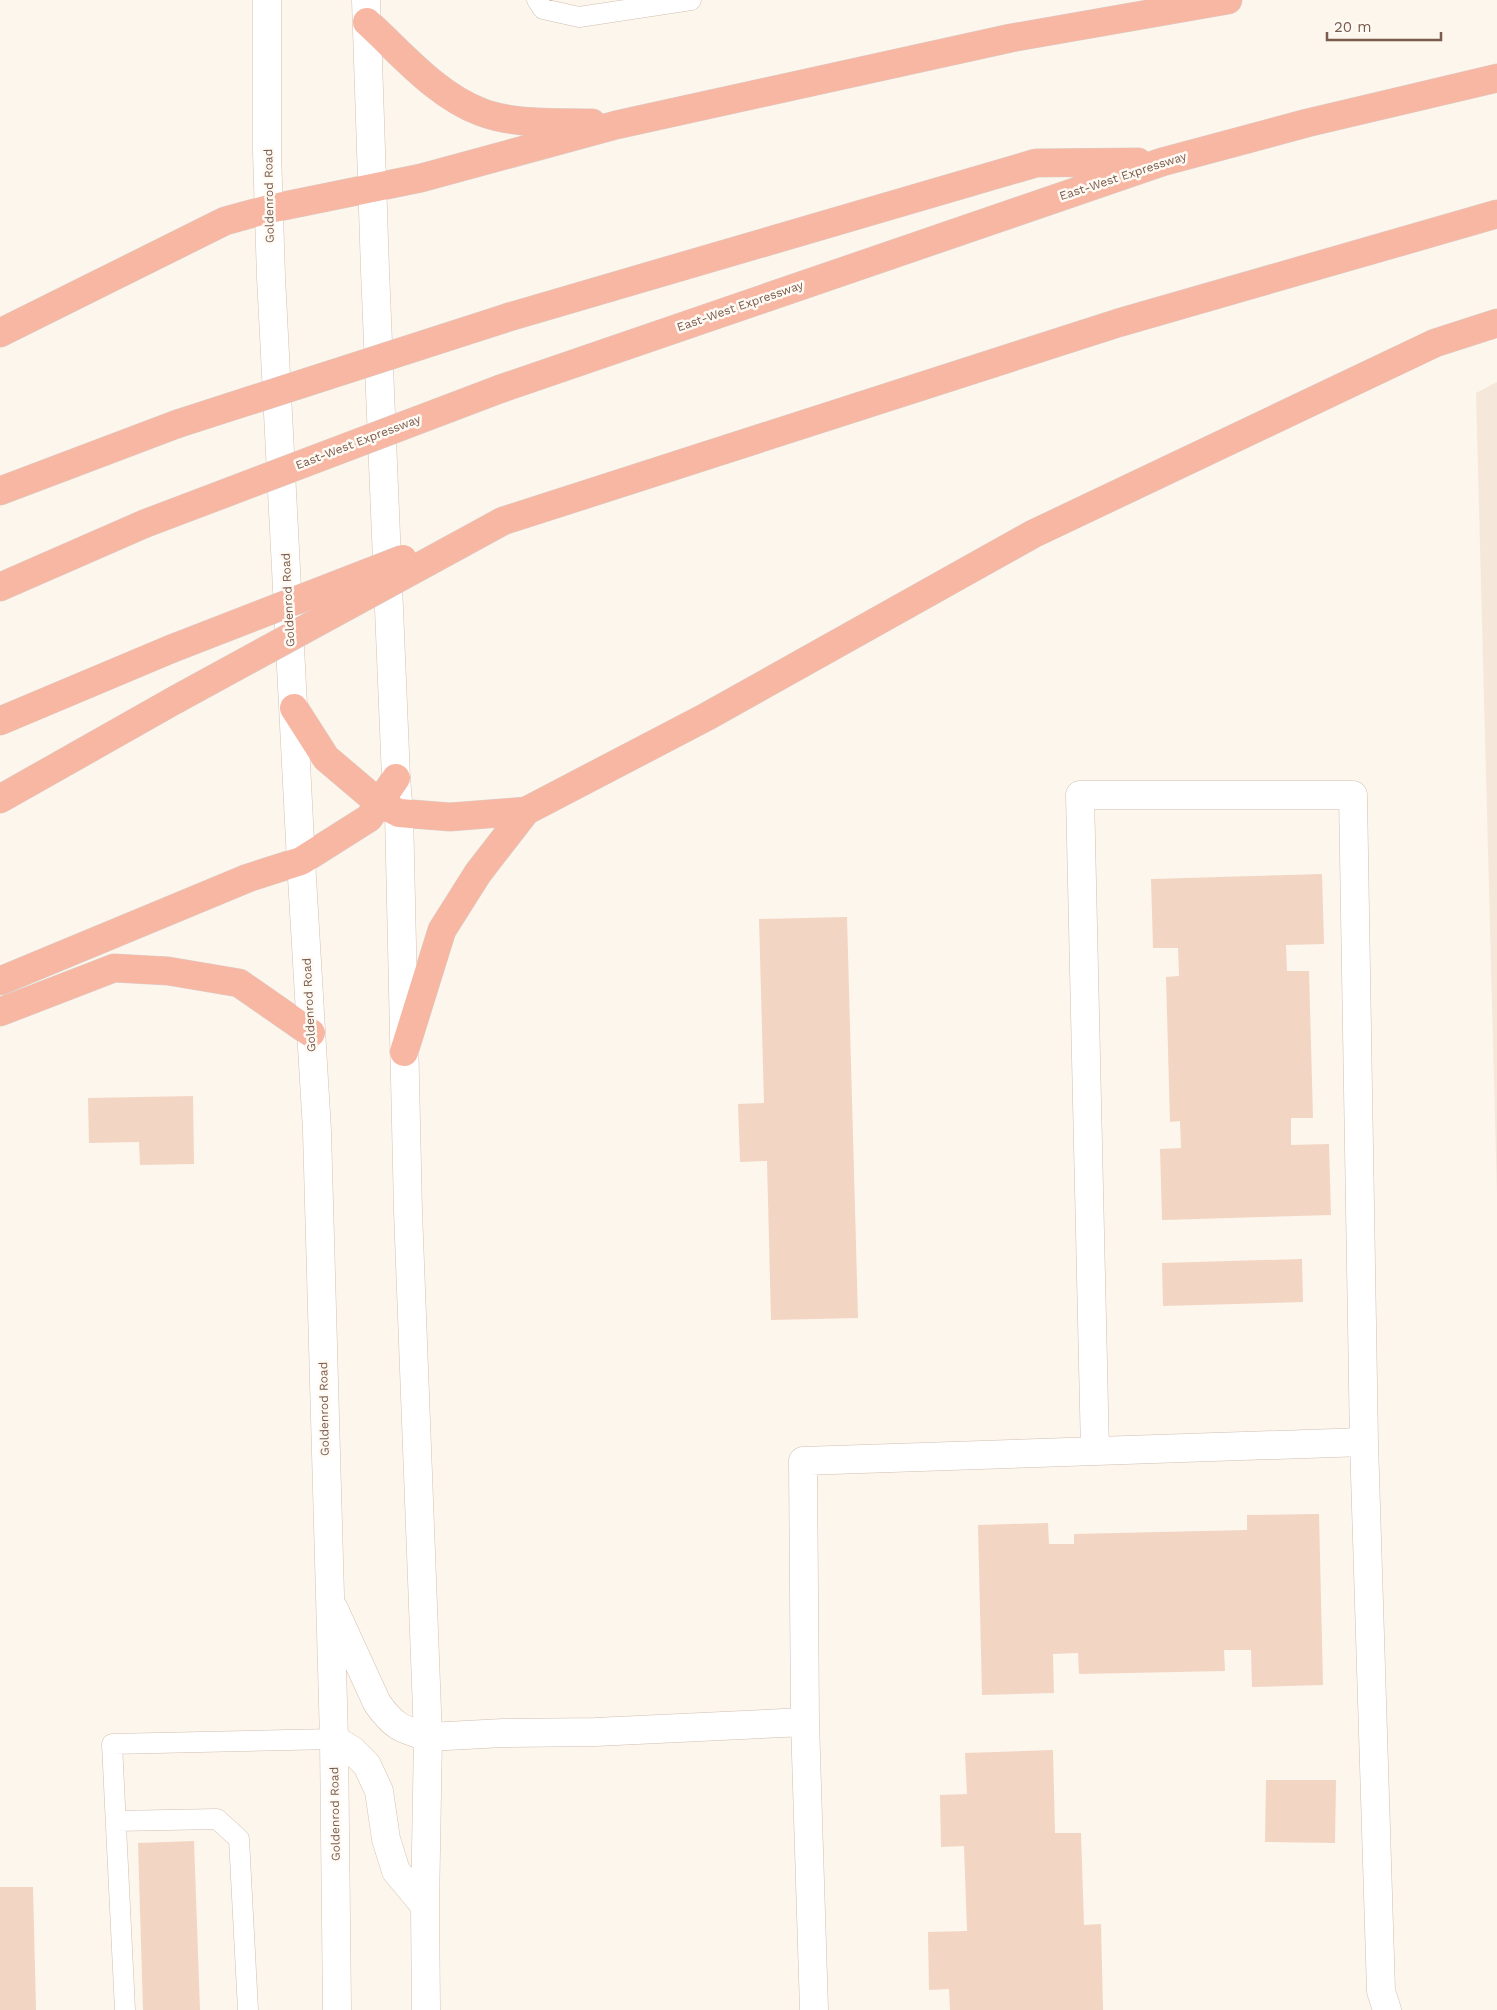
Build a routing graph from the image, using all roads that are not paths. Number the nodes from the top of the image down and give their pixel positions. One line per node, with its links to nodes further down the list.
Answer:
1 (267, 0): 10 (main road, Goldenrod Road)
2 (537, 0): 3 (lane)
3 (691, 0)
4 (1228, 0): 7 (highway)
5 (367, 11): 7 (highway); 9 (main road)
6 (1497, 78): 8 (highway, East-West Expressway)
7 (616, 124): 9 (highway)
8 (1162, 162): 14 (highway, bridge); 16 (highway, East-West Expressway, bridge)
9 (374, 189): 10 (highway); 19 (main road)
10 (269, 209): 13 (highway); 17 (main road, Goldenrod Road)
11 (1497, 214): 15 (highway)
12 (1497, 323): 22 (highway)
13 (0, 333)
14 (0, 491)
15 (503, 521): 18 (highway, bridge); 20 (highway, bridge)
16 (0, 587)
17 (294, 708): 21 (highway); 23 (main road, Goldenrod Road)
18 (0, 721)
19 (396, 778): 21 (highway)
20 (0, 799)
21 (389, 808): 22 (highway); 23 (highway); 27 (main road)
22 (526, 811): 27 (highway)
23 (301, 861): 24 (highway); 26 (main road, Goldenrod Road)
24 (0, 981)
25 (0, 1012): 26 (highway)
26 (311, 1033): 30 (main road, Goldenrod Road)
27 (404, 1052): 32 (main road)
28 (1364, 1442): 29 (main road); 29 (main road); 41 (main road)
29 (1095, 1451): 31 (main road)
30 (329, 1596): 32 (main road); 33 (main road, Goldenrod Road)
31 (805, 1722): 32 (main road); 40 (main road)
32 (428, 1737): 35 (main road)
33 (334, 1739): 34 (lane); 35 (main road); 38 (main road, Goldenrod Road)
34 (116, 1820): 36 (lane); 37 (lane)
35 (425, 1906): 39 (main road)
36 (125, 2010)
37 (248, 2010)
38 (337, 2010)
39 (426, 2010)
40 (814, 2010)
41 (1388, 2010)

